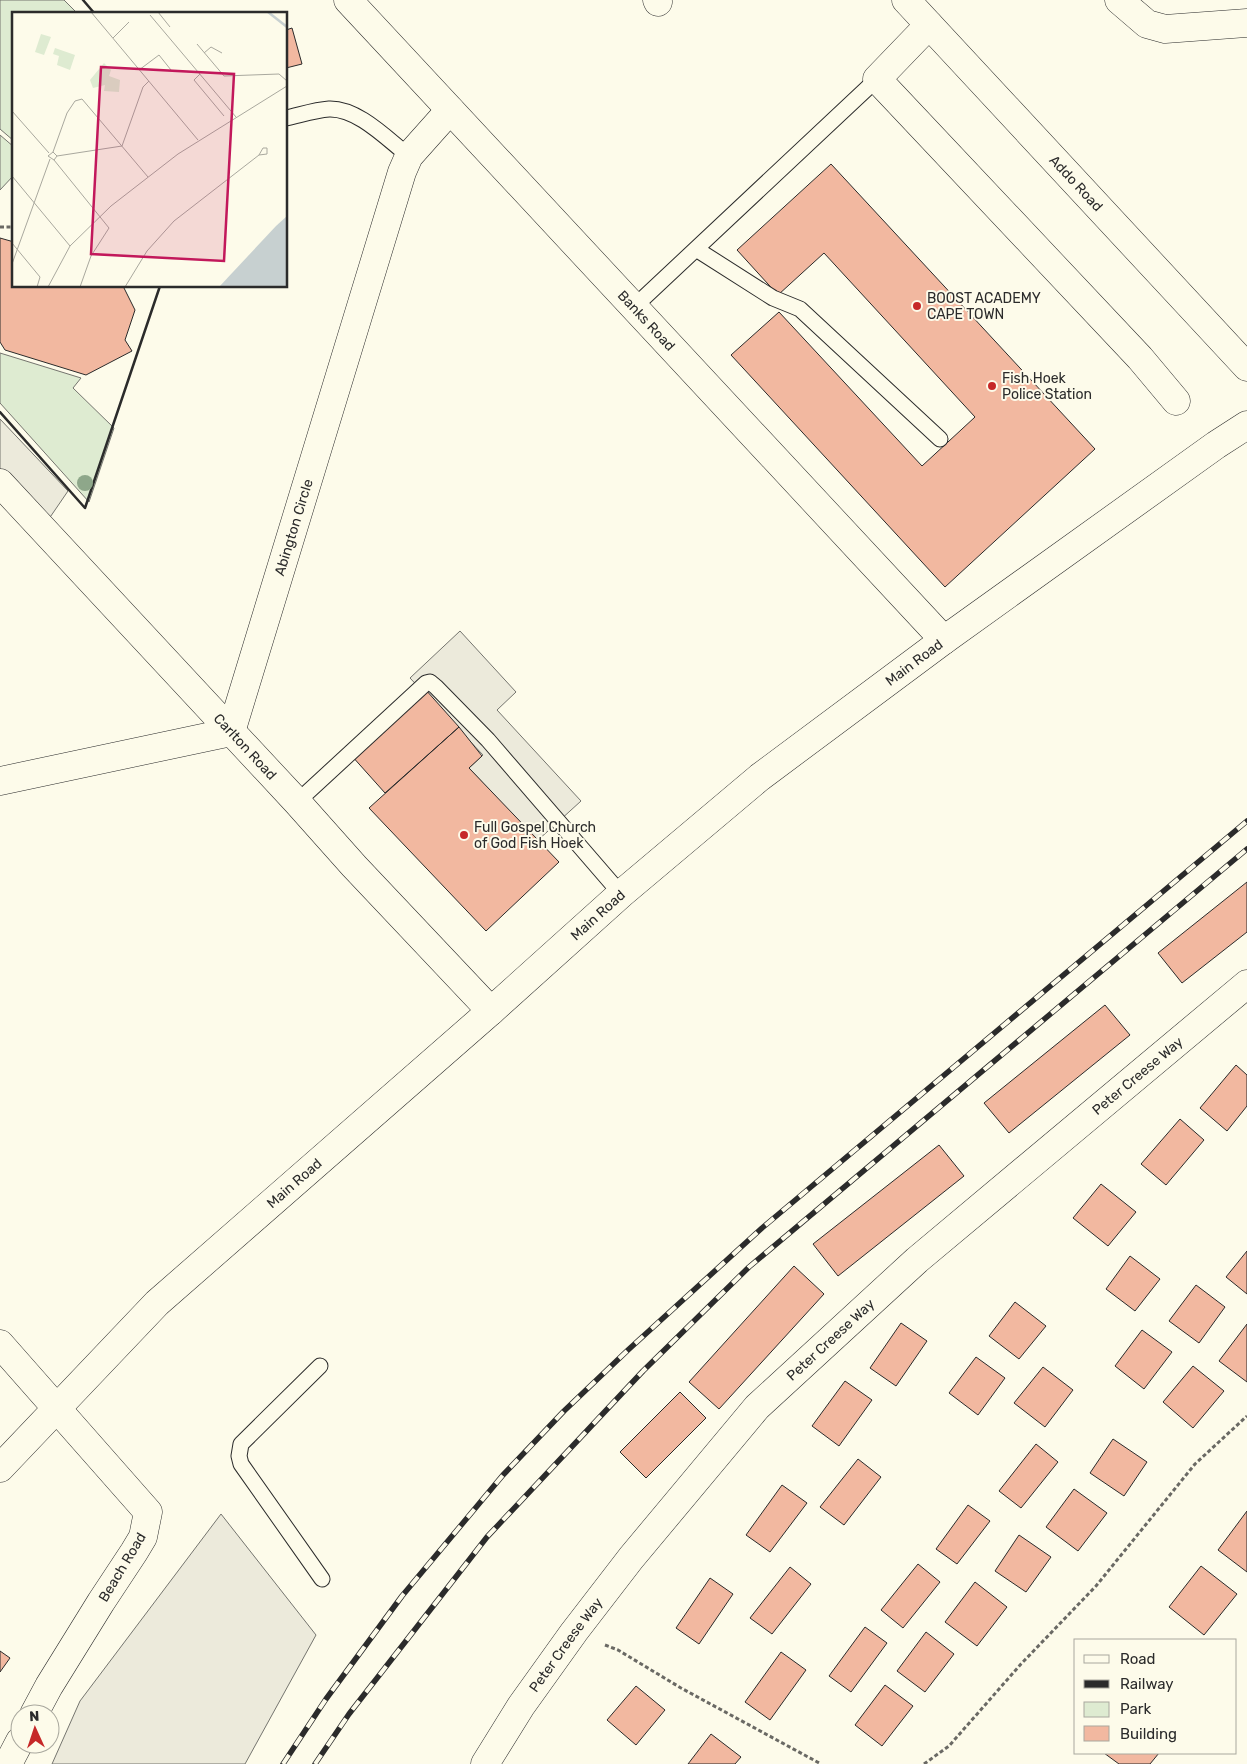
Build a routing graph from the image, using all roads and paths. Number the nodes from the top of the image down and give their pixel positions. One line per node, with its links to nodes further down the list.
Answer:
1 (906, 0): 5 (street, Addo Road)
2 (1119, 0): 4 (street)
3 (357, 3): 7 (street, Banks Road)
4 (1247, 23)
5 (929, 25): 6 (street); 12 (street, Addo Road)
6 (877, 79): 10 (lane); 13 (street)
7 (450, 110): 9 (street, Abington Circle); 11 (street, Banks Road)
8 (288, 118): 9 (lane)
9 (409, 156): 18 (street, Abington Circle)
10 (696, 249): 11 (lane); 15 (lane)
11 (634, 306): 17 (street, Banks Road)
12 (1247, 367)
13 (1176, 401)
14 (1247, 424): 17 (street, Main Road)
15 (940, 439)
16 (0, 483): 18 (street, Carlton Road)
17 (944, 640): 21 (street, Main Road)
18 (231, 732): 19 (street); 20 (street, Carlton Road)
19 (0, 781)
20 (297, 802): 21 (lane); 23 (street, Carlton Road)
21 (621, 894): 23 (street, Main Road)
22 (1247, 984): 30 (street, Peter Creese Way)
23 (491, 1011): 26 (street, Main Road)
24 (0, 1344): 26 (street)
25 (320, 1366): 29 (lane)
26 (57, 1408): 28 (street, Main Road); 31 (street, Beach Road)
27 (1247, 1416): 34 (path)
28 (0, 1468)
29 (322, 1579)
30 (574, 1632): 32 (street, Peter Creese Way); 33 (path)
31 (40, 1704)
32 (485, 1764)
33 (821, 1764)
34 (924, 1764)

